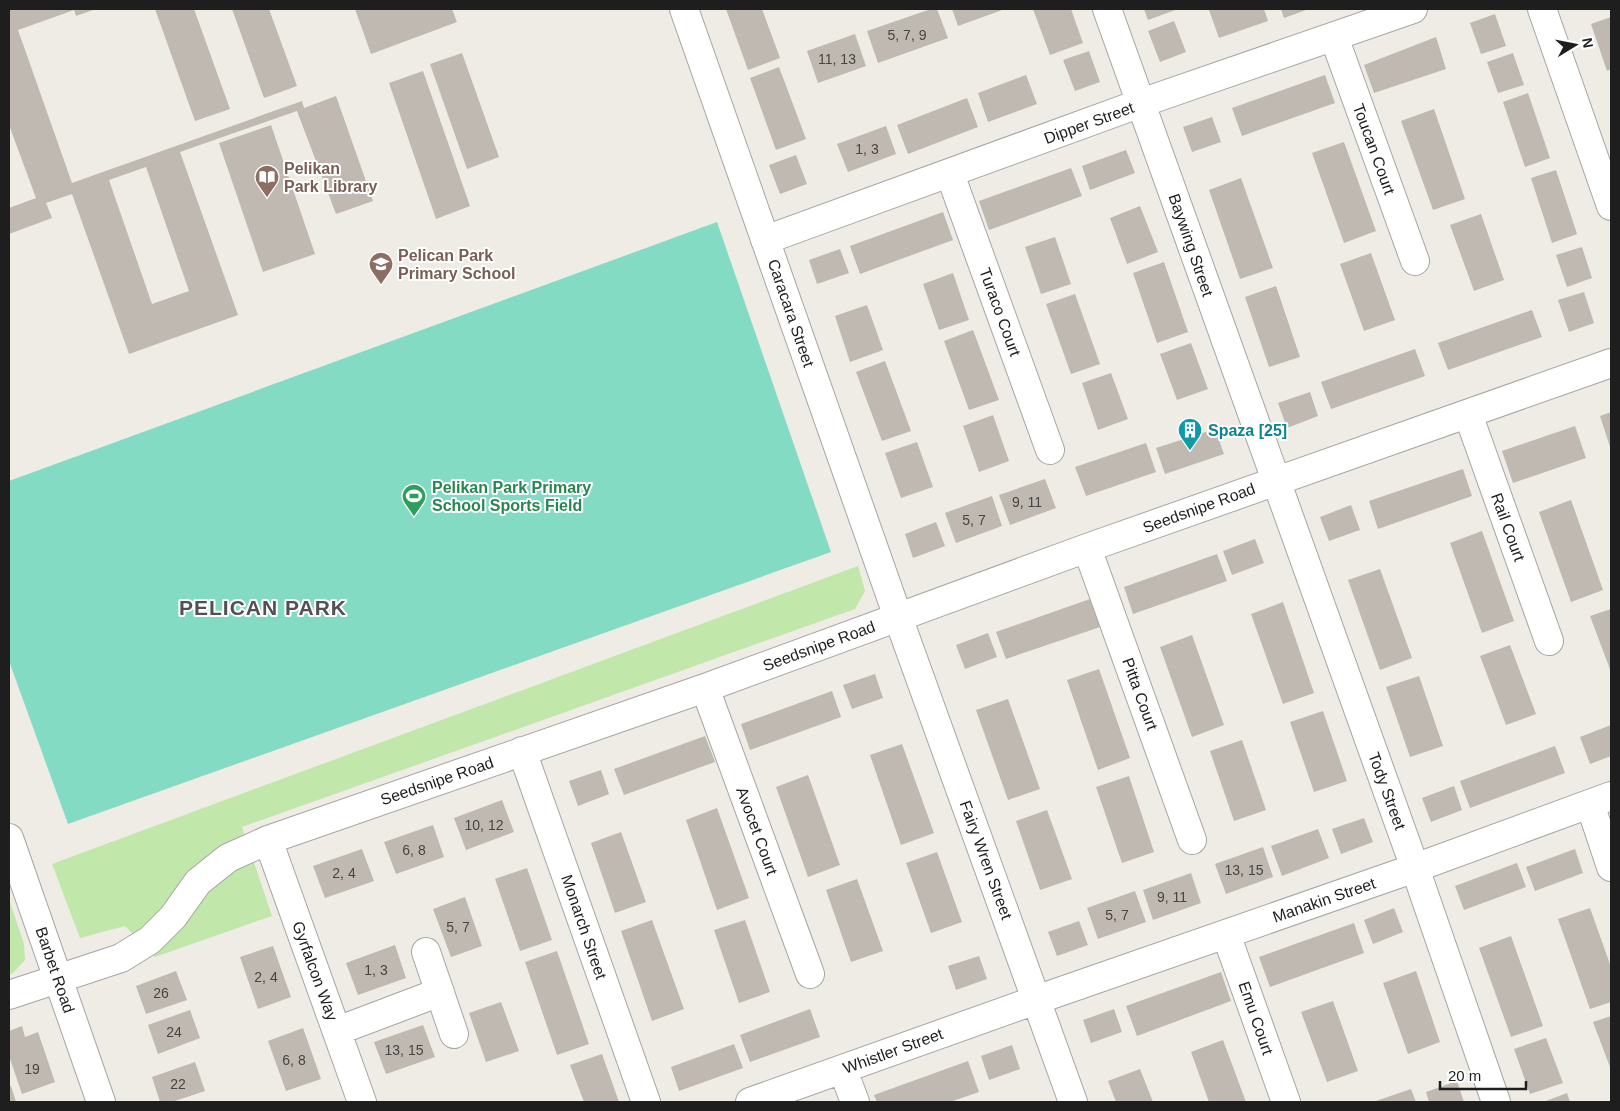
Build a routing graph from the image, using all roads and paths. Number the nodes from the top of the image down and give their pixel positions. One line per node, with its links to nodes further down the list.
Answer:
1 (684, 9): 9 (street, Caracara Street)
2 (1108, 9): 6 (street, Baywing Street)
3 (1413, 9): 5 (street, Dipper Street)
4 (1542, 9): 8 (street)
5 (1334, 37): 6 (street, Dipper Street); 10 (street, Toucan Court)
6 (1142, 104): 7 (street, Dipper Street); 14 (street, Baywing Street)
7 (950, 174): 9 (street, Dipper Street); 13 (street, Turaco Court)
8 (1611, 206)
9 (765, 240): 16 (street, Caracara Street)
10 (1415, 261)
11 (1611, 363): 12 (street, Seedsnipe Road)
12 (1468, 414): 14 (street, Seedsnipe Road); 17 (street, Rail Court)
13 (1050, 450)
14 (1275, 481): 15 (street, Seedsnipe Road); 25 (street, Tody Street)
15 (1087, 548): 16 (street, Seedsnipe Road); 23 (street, Pitta Court)
16 (898, 618): 18 (street, Seedsnipe Road); 32 (street, Fairy Wren Street)
17 (1549, 641)
18 (704, 688): 19 (street, Seedsnipe Road); 28 (street, Avocet Court)
19 (522, 751): 22 (street, Seedsnipe Road); 38 (street, Monarch Street)
20 (1600, 800): 24 (street); 25 (street, Manakin Street)
21 (9, 838): 29 (street, Barbet Road)
22 (268, 840): 29 (street, Seedsnipe Road); 33 (street, Gyrfalcon Way)
23 (1192, 840)
24 (1611, 867)
25 (1415, 868): 26 (street, Manakin Street); 43 (street, Tody Street)
26 (1226, 934): 32 (street, Manakin Street); 42 (street, Emu Court)
27 (426, 952): 30 (street)
28 (810, 974)
29 (58, 979): 31 (street, Seedsnipe Road); 36 (street, Barbet Road)
30 (440, 992): 33 (street); 34 (street)
31 (9, 995)
32 (1036, 1000): 35 (street, Whistler Street); 41 (street, Fairy Wren Street)
33 (336, 1031): 37 (street, Gyrfalcon Way)
34 (454, 1034)
35 (843, 1070): 39 (street, Whistler Street); 40 (street)
36 (101, 1102)
37 (362, 1102)
38 (646, 1102)
39 (750, 1102)
40 (854, 1102)
41 (1073, 1102)
42 (1286, 1102)
43 (1496, 1102)

